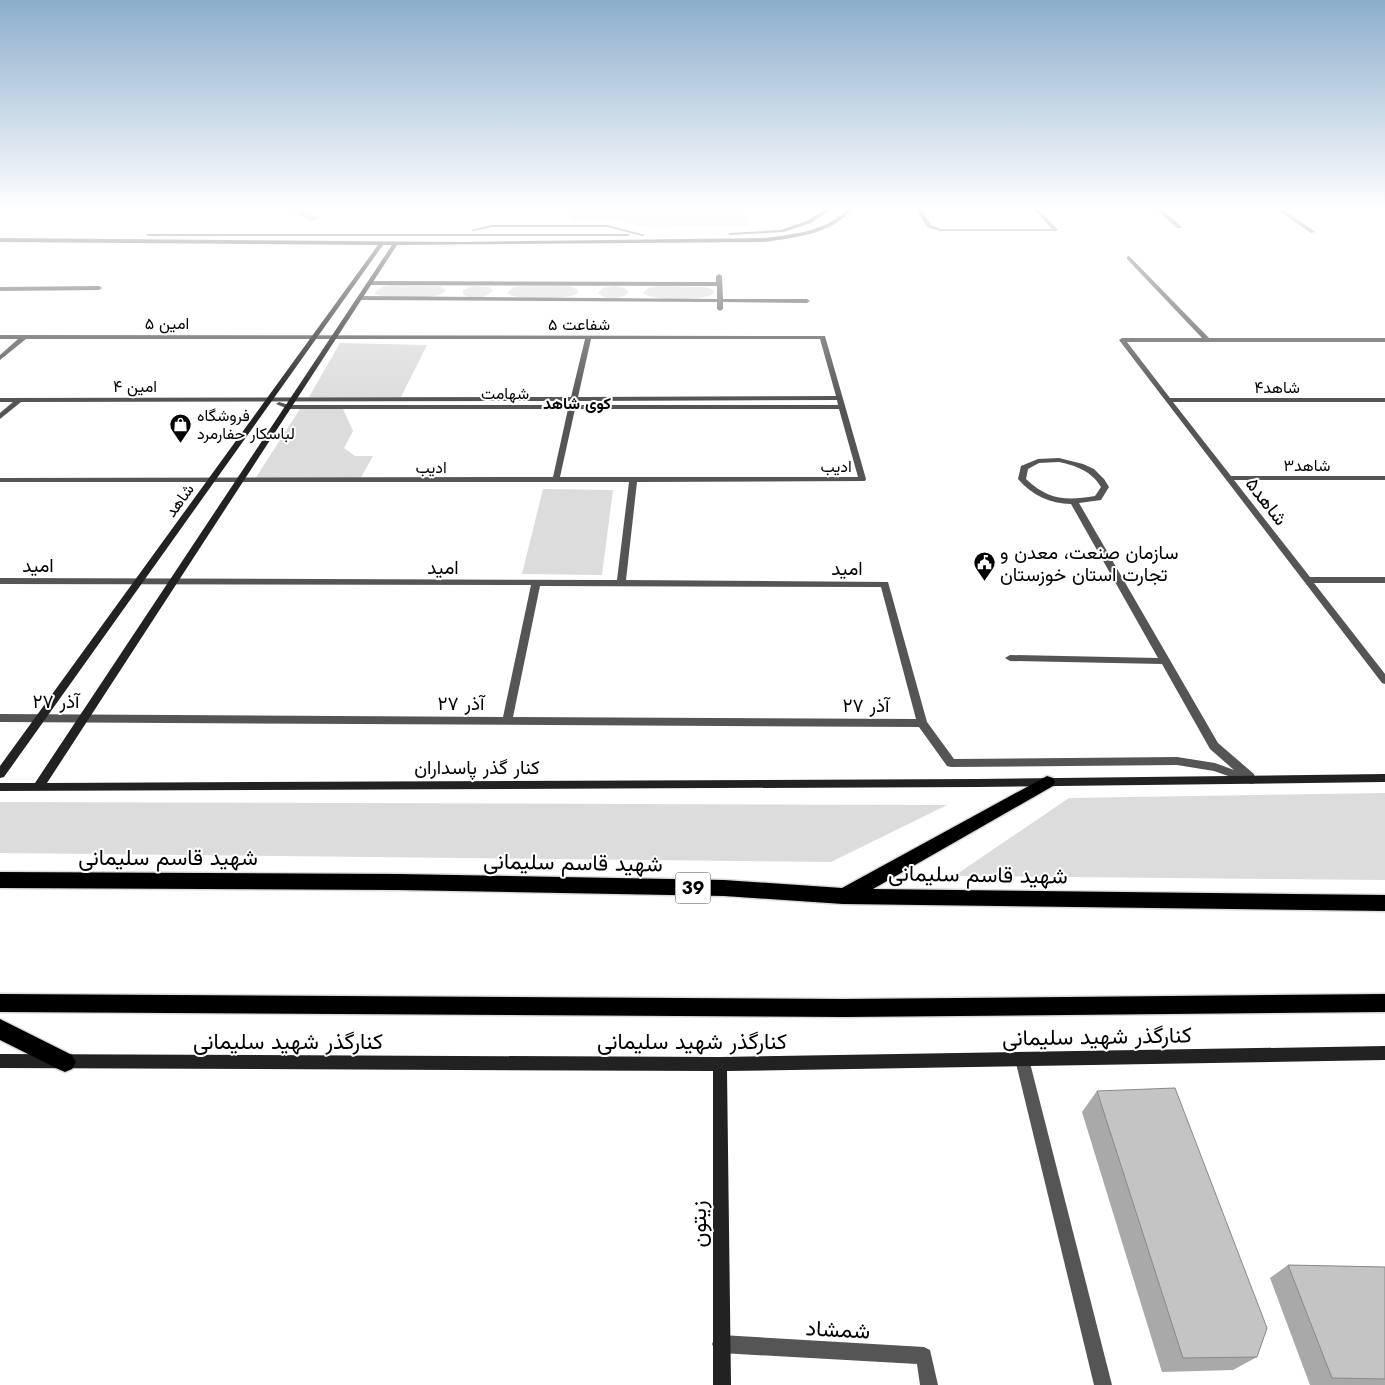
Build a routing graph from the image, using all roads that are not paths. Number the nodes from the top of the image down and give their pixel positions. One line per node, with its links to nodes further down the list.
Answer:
1 (363, 271): 24 (main road, شاهد)
2 (378, 271): 5 (main road)
3 (1141, 271): 26 (street)
4 (720, 276): 10 (street)
5 (370, 283): 6 (street); 13 (main road)
6 (457, 283): 7 (street); 14 (street)
7 (504, 283): 8 (street); 15 (street)
8 (591, 284): 9 (street); 16 (street)
9 (637, 284): 10 (street); 17 (street)
10 (720, 284): 18 (street)
11 (99, 288): 12 (street)
12 (0, 289)
13 (360, 298): 14 (street); 25 (main road)
14 (449, 300): 15 (street)
15 (497, 300): 16 (street)
16 (587, 301): 17 (street)
17 (633, 301): 18 (street)
18 (720, 301): 19 (street); 20 (street)
19 (807, 301)
20 (720, 310)
21 (0, 337): 22 (street, امین ۵)
22 (24, 337): 24 (street, امین ۵); 28 (street)
23 (588, 337): 25 (street, شفاعت ۵); 29 (street); 30 (street, شفاعت ۵)
24 (315, 338): 25 (street, امین ۵); 34 (main road, شاهد)
25 (334, 338): 31 (main road)
26 (1207, 340): 27 (street); 35 (street, شاهد۵)
27 (1385, 340)
28 (0, 358)
29 (573, 398): 30 (street, شهامت); 31 (street, شهامت); 38 (street)
30 (840, 398): 39 (street)
31 (294, 399): 34 (street, شهامت); 37 (main road)
32 (0, 400): 33 (street, امین ۴)
33 (19, 400): 34 (street, امین ۴); 40 (street)
34 (269, 400): 37 (street); 44 (main road, شاهد)
35 (1169, 400): 36 (street, شاهد۴); 41 (street, شاهد۵)
36 (1385, 400)
37 (288, 407): 38 (street, شهامت); 47 (main road)
38 (572, 407): 39 (street, شهامت); 45 (street)
39 (842, 407): 46 (street, ادیب)
40 (0, 417)
41 (1229, 478): 42 (street, شاهد۳); 49 (street, شاهد۵)
42 (1385, 478)
43 (0, 480): 44 (street, ادیب)
44 (212, 480): 47 (street, ادیب); 53 (main road, شاهد)
45 (556, 480): 46 (street, ادیب); 47 (street, ادیب)
46 (633, 480): 55 (street)
47 (240, 481): 51 (main road)
48 (1074, 502): 48 (street); 57 (street)
49 (1307, 580): 50 (street); 58 (street, شاهد۵)
50 (1385, 580)
51 (174, 581): 53 (street, امید); 54 (street, امید); 61 (main road)
52 (0, 582): 53 (street, امید)
53 (138, 582): 60 (main road, شاهد)
54 (536, 584): 55 (street, امید); 62 (street)
55 (621, 584): 63 (street, امید)
56 (1010, 658): 57 (street)
57 (1165, 661): 66 (street)
58 (1385, 682)
59 (0, 718): 60 (street, آذر ۲۷)
60 (39, 718): 61 (street, آذر ۲۷); 64 (main road, شاهد)
61 (83, 718): 62 (street, آذر ۲۷); 68 (main road)
62 (507, 720): 63 (street, آذر ۲۷)
63 (922, 723): 66 (street)
64 (0, 774)
65 (1385, 778): 66 (main road)
66 (1254, 781): 67 (main road)
67 (1048, 782): 68 (main road, کنار گذر پاسداران); 71 (highway)
68 (39, 786): 69 (main road, کنار گذر پاسداران)
69 (0, 787)
70 (0, 880): 71 (highway, شهید قاسم سلیمانی / 39)
71 (843, 896): 72 (highway, شهید قاسم سلیمانی / 39)
72 (1385, 903)
73 (0, 1003): 74 (highway)
74 (1385, 1003)
75 (0, 1029): 79 (highway)
76 (1385, 1052): 77 (main road, کنارگذر شهید سلیمانی)
77 (1022, 1058): 80 (main road, کنارگذر شهید سلیمانی); 84 (street)
78 (0, 1061): 79 (main road, کنارگذر شهید سلیمانی)
79 (65, 1062): 80 (main road, کنارگذر شهید سلیمانی)
80 (720, 1064): 81 (main road, زیتون)
81 (721, 1344): 82 (main road, زیتون); 83 (street, شمشاد)
82 (722, 1385)
83 (929, 1385)
84 (1103, 1385)

